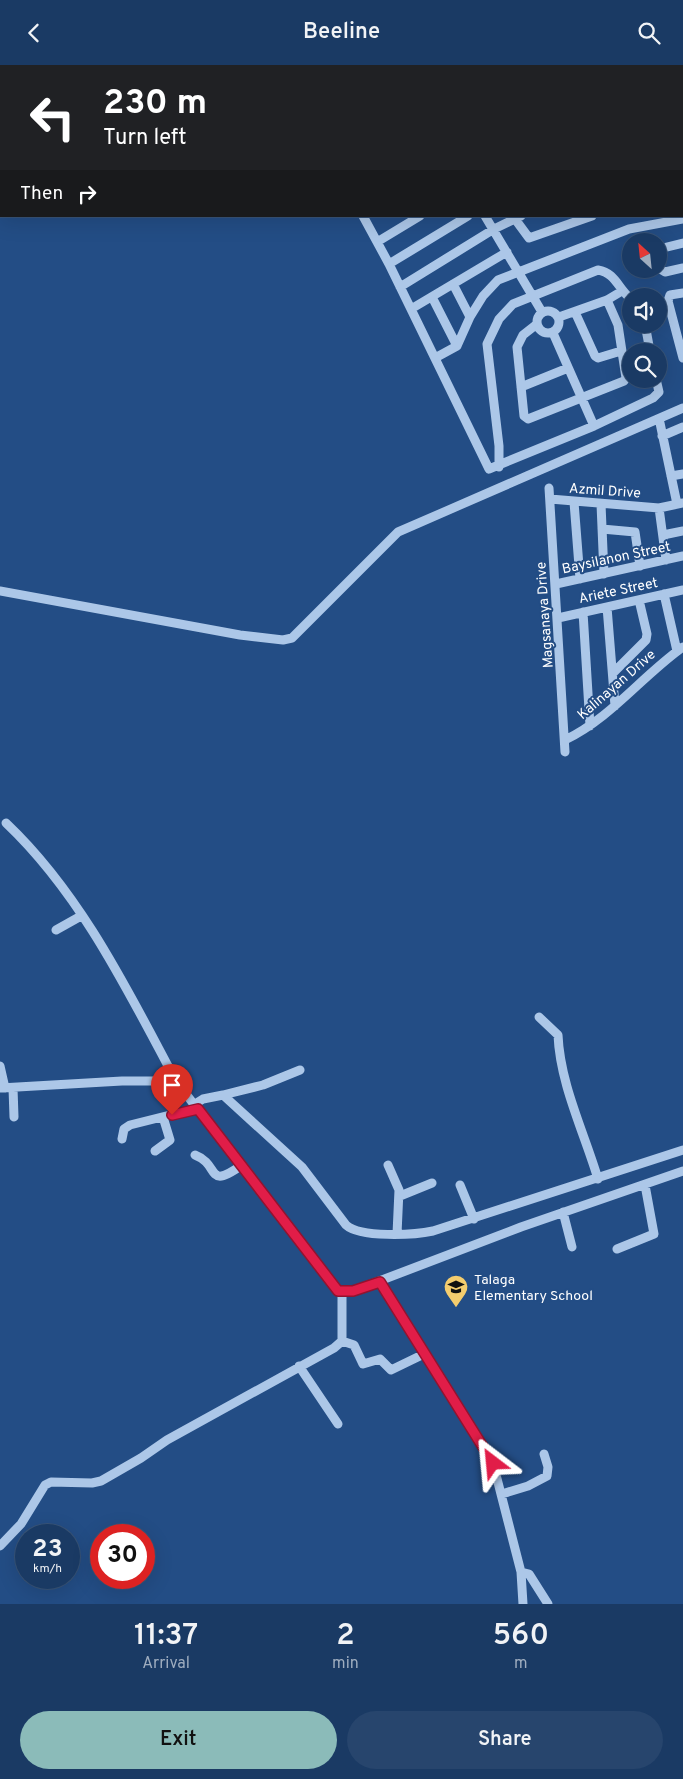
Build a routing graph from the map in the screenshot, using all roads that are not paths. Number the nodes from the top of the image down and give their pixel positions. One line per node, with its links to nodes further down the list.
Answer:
1 (418, 217): 9 (street)
2 (466, 217): 13 (street)
3 (487, 217): 8 (street)
4 (518, 217): 5 (street); 8 (street)
5 (589, 217)
6 (367, 218): 9 (street)
7 (683, 219): 15 (street)
8 (494, 229): 12 (street); 18 (street)
9 (377, 242): 13 (street)
10 (683, 243): 11 (street)
11 (668, 247)
12 (507, 252): 15 (street); 17 (street)
13 (389, 264): 18 (street)
14 (683, 268): 16 (street)
15 (518, 271): 21 (street); 27 (street)
16 (668, 271)
17 (453, 284): 22 (street); 27 (street)
18 (400, 287): 24 (street)
19 (622, 291): 21 (street); 23 (street)
20 (683, 293): 30 (street)
21 (532, 295): 25 (street); 47 (street)
22 (432, 297): 24 (street); 34 (street)
23 (607, 300): 26 (street); 35 (street)
24 (411, 309): 36 (street)
25 (542, 312): 28 (street); 31 (street)
26 (575, 312): 28 (street); 35 (street)
27 (470, 317): 34 (street)
28 (559, 317): 32 (street)
29 (683, 319): 30 (street)
30 (673, 321): 33 (street)
31 (537, 324): 32 (street); 39 (street)
32 (552, 333): 38 (street)
33 (681, 344): 37 (street)
34 (457, 346): 36 (street)
35 (621, 351): 41 (street)
36 (436, 357): 47 (street)
37 (683, 358)
38 (568, 369): 39 (street); 41 (street)
39 (521, 387): 41 (street)
40 (658, 388): 44 (street)
41 (582, 399): 44 (street)
42 (683, 408): 66 (street)
43 (660, 423): 46 (street)
44 (594, 426): 47 (street)
45 (683, 427): 46 (street)
46 (662, 436): 49 (street)
47 (499, 467)
48 (683, 474): 49 (street)
49 (671, 476): 54 (street)
50 (549, 488): 51 (street, Magsanaya Drive)
51 (550, 499): 52 (street, Azmil Drive); 64 (street, Magsanaya Drive)
52 (574, 502): 53 (street, Azmil Drive); 63 (street)
53 (601, 504): 55 (street, Azmil Drive); 56 (street)
54 (680, 504): 55 (street, Azmil Drive)
55 (659, 508): 58 (street)
56 (602, 529): 61 (street); 62 (street)
57 (683, 531): 58 (street)
58 (663, 535): 60 (street)
59 (683, 556): 60 (street, Baysilanon Street)
60 (666, 560): 61 (street, Baysilanon Street)
61 (640, 566): 62 (street, Baysilanon Street)
62 (604, 573): 63 (street, Baysilanon Street)
63 (580, 579): 64 (street, Baysilanon Street)
64 (556, 584): 71 (street, Magsanaya Drive)
65 (683, 590): 67 (street, Ariete Street)
66 (0, 591)
67 (664, 594): 68 (street, Ariete Street); 72 (street)
68 (639, 600): 69 (street, Ariete Street); 73 (street)
69 (607, 607): 70 (street, Ariete Street); 73 (street)
70 (583, 612): 71 (street, Ariete Street); 75 (street)
71 (558, 617): 76 (street, Magsanaya Drive)
72 (680, 649): 74 (street, Kalinayan Drive)
73 (613, 673): 74 (street)
74 (615, 706): 75 (street, Kalinayan Drive)
75 (590, 726): 76 (street, Kalinayan Drive)
76 (565, 740): 77 (street, Magsanaya Drive)
77 (565, 752)
78 (6, 823): 79 (street)
79 (81, 916): 80 (street); 84 (street)
80 (56, 930)
81 (539, 1017): 97 (street)
82 (0, 1066): 85 (street)
83 (300, 1070): 86 (street)
84 (176, 1081): 85 (street); 87 (street)
85 (6, 1088): 88 (street)
86 (223, 1095): 87 (street); 104 (street)
87 (197, 1106): 89 (street); 94 (street)
88 (14, 1117)
89 (163, 1117): 90 (street); 92 (street)
90 (122, 1139)
91 (683, 1150): 97 (street)
92 (155, 1151)
93 (195, 1155): 94 (street)
94 (242, 1165): 108 (street)
95 (388, 1165): 101 (street)
96 (683, 1171): 100 (street)
97 (598, 1179): 103 (street)
98 (432, 1183): 101 (street)
99 (460, 1185): 103 (street)
100 (645, 1185): 102 (street); 106 (street)
101 (400, 1196): 104 (street)
102 (563, 1212): 105 (street); 107 (street)
103 (474, 1219): 104 (street)
104 (397, 1234)
105 (572, 1247)
106 (617, 1249)
107 (380, 1282): 108 (street); 110 (street)
108 (342, 1292): 109 (street)
109 (342, 1341): 110 (street); 111 (street)
110 (424, 1354): 114 (street)
111 (299, 1366): 112 (street); 115 (street)
112 (338, 1424)
113 (544, 1454): 114 (street)
114 (502, 1494): 116 (street)
115 (0, 1546)
116 (521, 1572): 117 (street); 118 (street)
117 (523, 1604)
118 (548, 1604)

